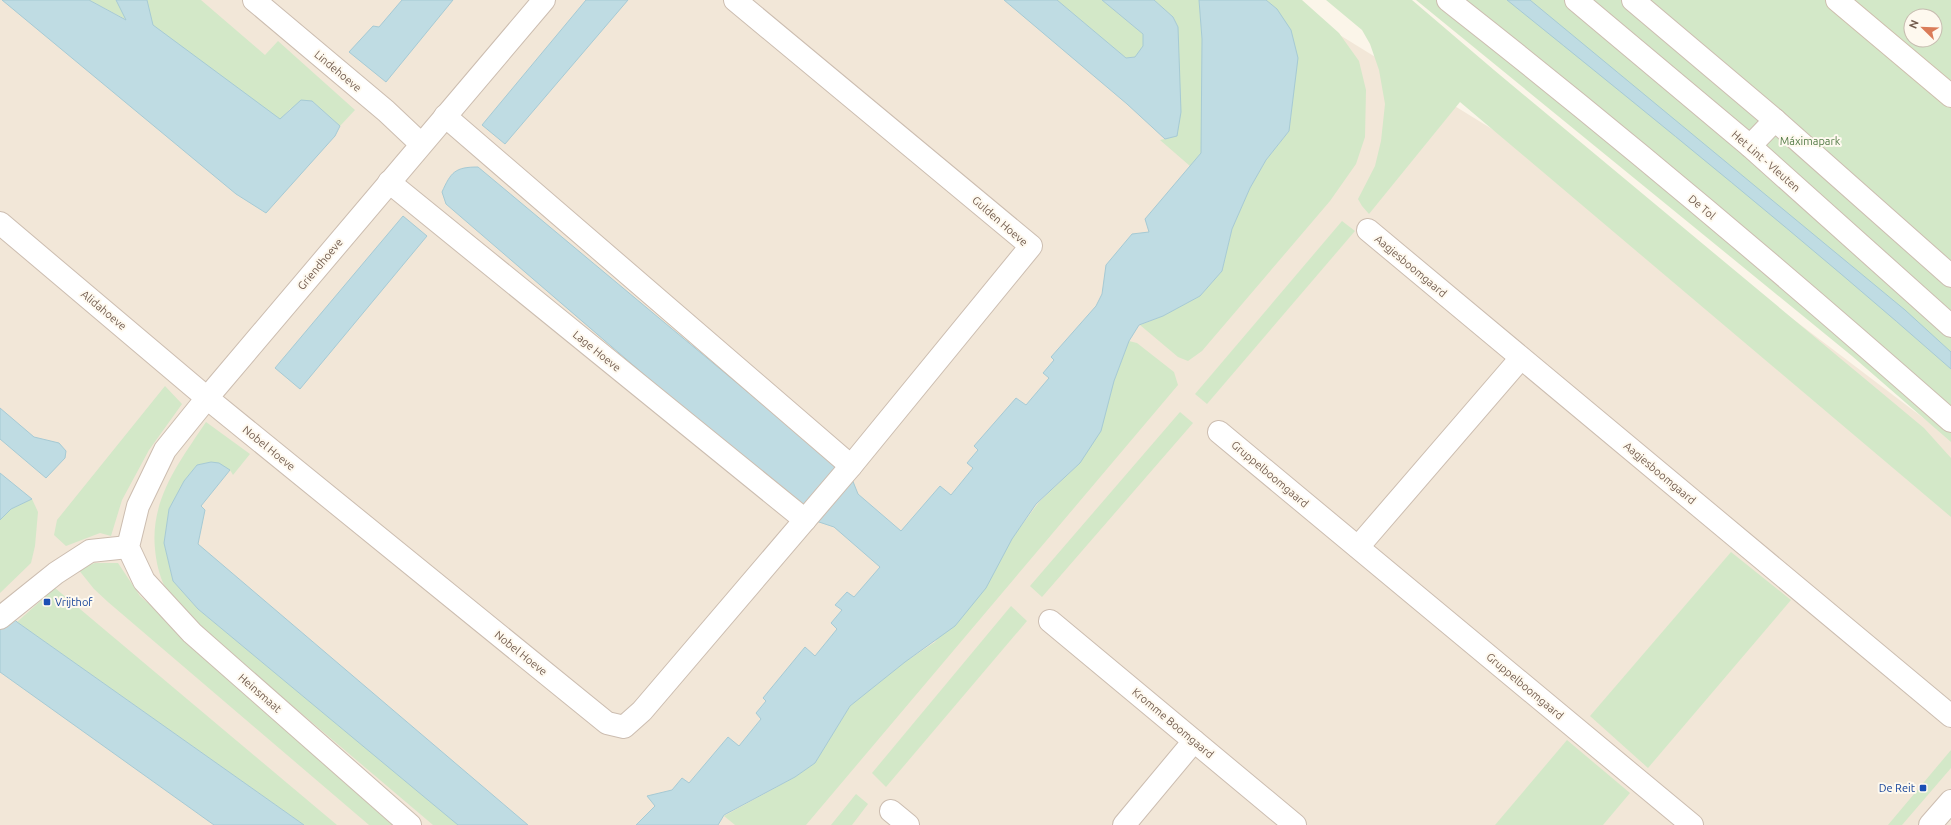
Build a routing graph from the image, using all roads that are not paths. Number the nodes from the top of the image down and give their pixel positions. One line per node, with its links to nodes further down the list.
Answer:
1 (254, 0): 11 (street, Lindehoeve)
2 (544, 0): 9 (street, Griendhoeve)
3 (735, 0): 22 (street, Gulden Hoeve)
4 (1448, 0): 20 (street, De Tol)
5 (1576, 0): 12 (street, Het Lint - Vleuten)
6 (1633, 0): 10 (street)
7 (1837, 0): 8 (street)
8 (1951, 96)
9 (446, 116): 11 (street, Griendhoeve); 22 (street)
10 (1774, 120): 12 (street); 16 (street)
11 (421, 144): 13 (street, Griendhoeve)
12 (1750, 146): 17 (street, Het Lint - Vleuten)
13 (389, 182): 19 (street, Griendhoeve); 23 (street, Lage Hoeve)
14 (0, 223): 19 (street, Alidahoeve)
15 (1368, 230): 18 (street, Aagjesboomgaard)
16 (1951, 276)
17 (1951, 326)
18 (1521, 358): 25 (street); 28 (street, Aagjesboomgaard)
19 (207, 398): 23 (street, Nobel Hoeve); 24 (street, Griendhoeve)
20 (1951, 421)
21 (1219, 432): 25 (street, Gruppelboomgaard)
22 (849, 467): 23 (street, Gulden Hoeve)
23 (806, 518)
24 (128, 547): 26 (street); 32 (street, Heinsmaat)
25 (1358, 547): 36 (street, Gruppelboomgaard)
26 (6, 613)
27 (1050, 621): 29 (street, Kromme Boomgaard)
28 (1951, 716)
29 (1194, 741): 34 (street); 35 (street, Kromme Boomgaard)
30 (1951, 801): 37 (street)
31 (891, 811): 33 (street)
32 (410, 825)
33 (908, 825)
34 (1124, 825)
35 (1295, 825)
36 (1692, 825)
37 (1930, 825)

